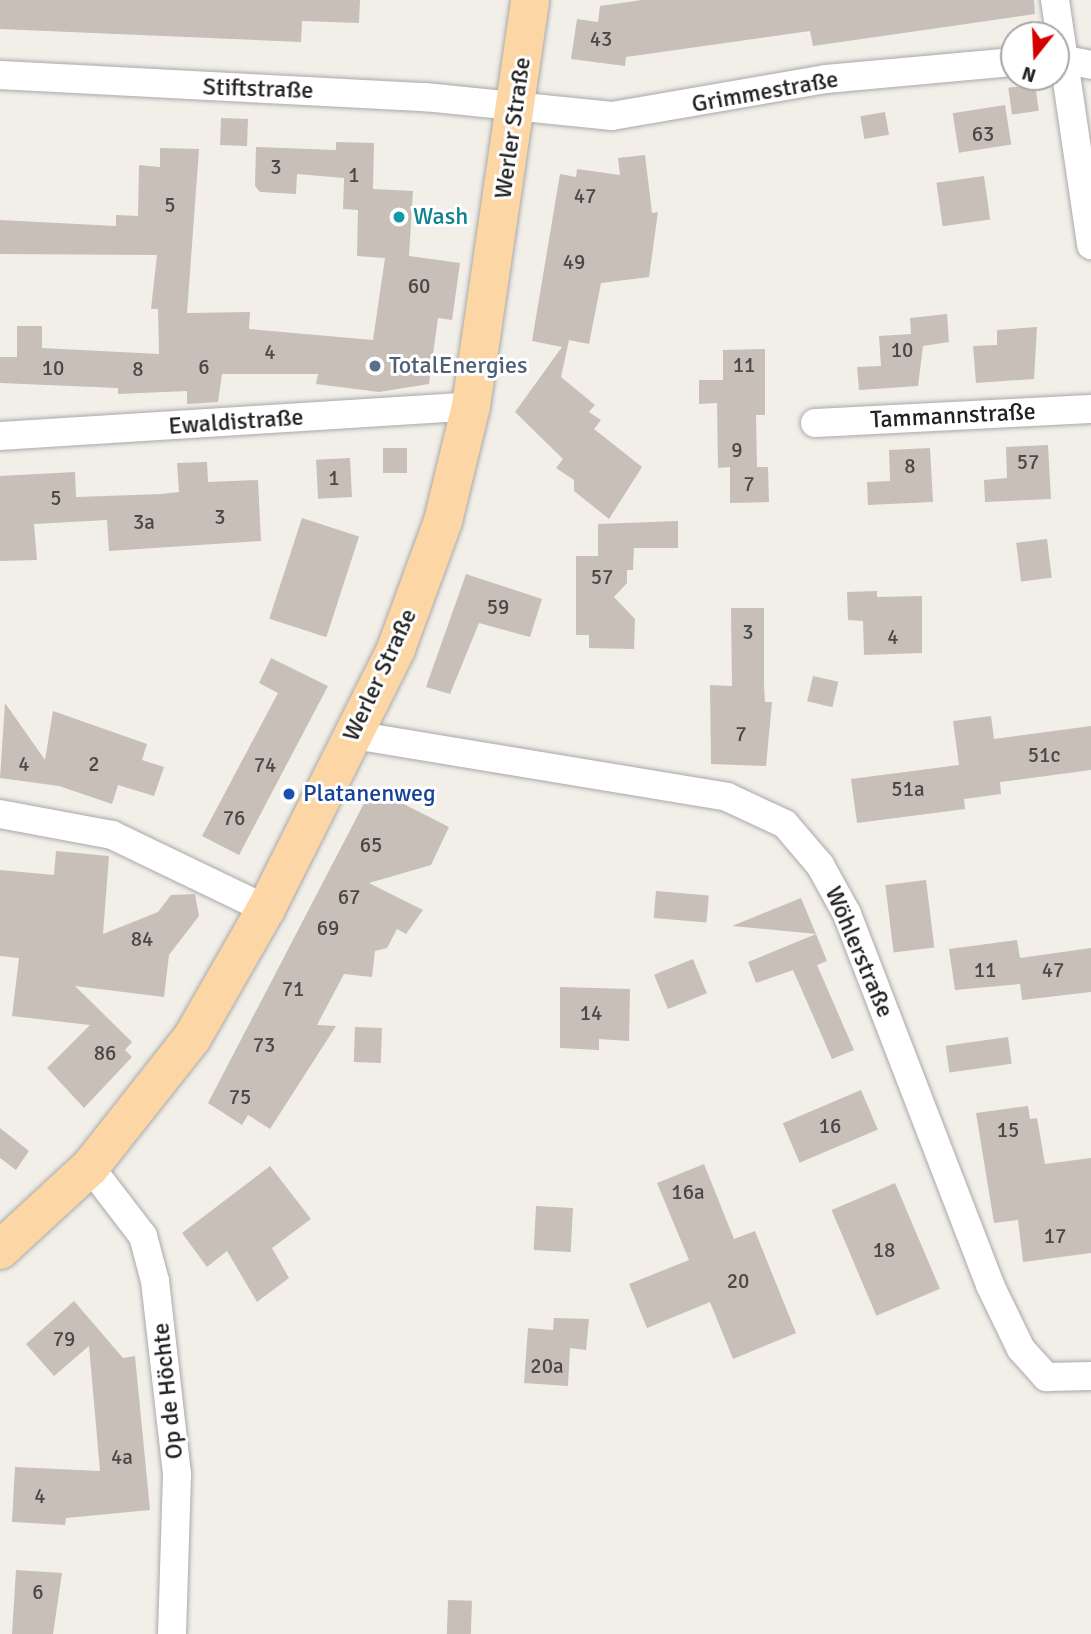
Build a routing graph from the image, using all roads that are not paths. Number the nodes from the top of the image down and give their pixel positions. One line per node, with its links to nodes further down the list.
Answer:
1 (530, 0): 9 (main road, Werler Straße)
2 (1055, 0): 3 (street)
3 (1056, 21)
4 (1070, 60): 6 (street)
5 (1000, 63): 9 (street, Grimmestraße)
6 (1091, 65)
7 (0, 75): 9 (street, Stiftstraße)
8 (1065, 91): 10 (street)
9 (516, 107): 11 (main road, Werler Straße)
10 (1091, 245)
11 (471, 406): 14 (street, Ewaldistraße); 15 (main road, Werler Straße)
12 (1091, 409): 13 (street, Tammannstraße)
13 (816, 423)
14 (0, 436)
15 (354, 735): 17 (main road, Werler Straße); 20 (street, Wöhlerstraße)
16 (0, 814): 17 (street)
17 (266, 909): 18 (main road, Werler Straße)
18 (90, 1167): 19 (main road, Werler Straße); 21 (street, Op de Höchte)
19 (0, 1250)
20 (1091, 1377)
21 (172, 1634)

